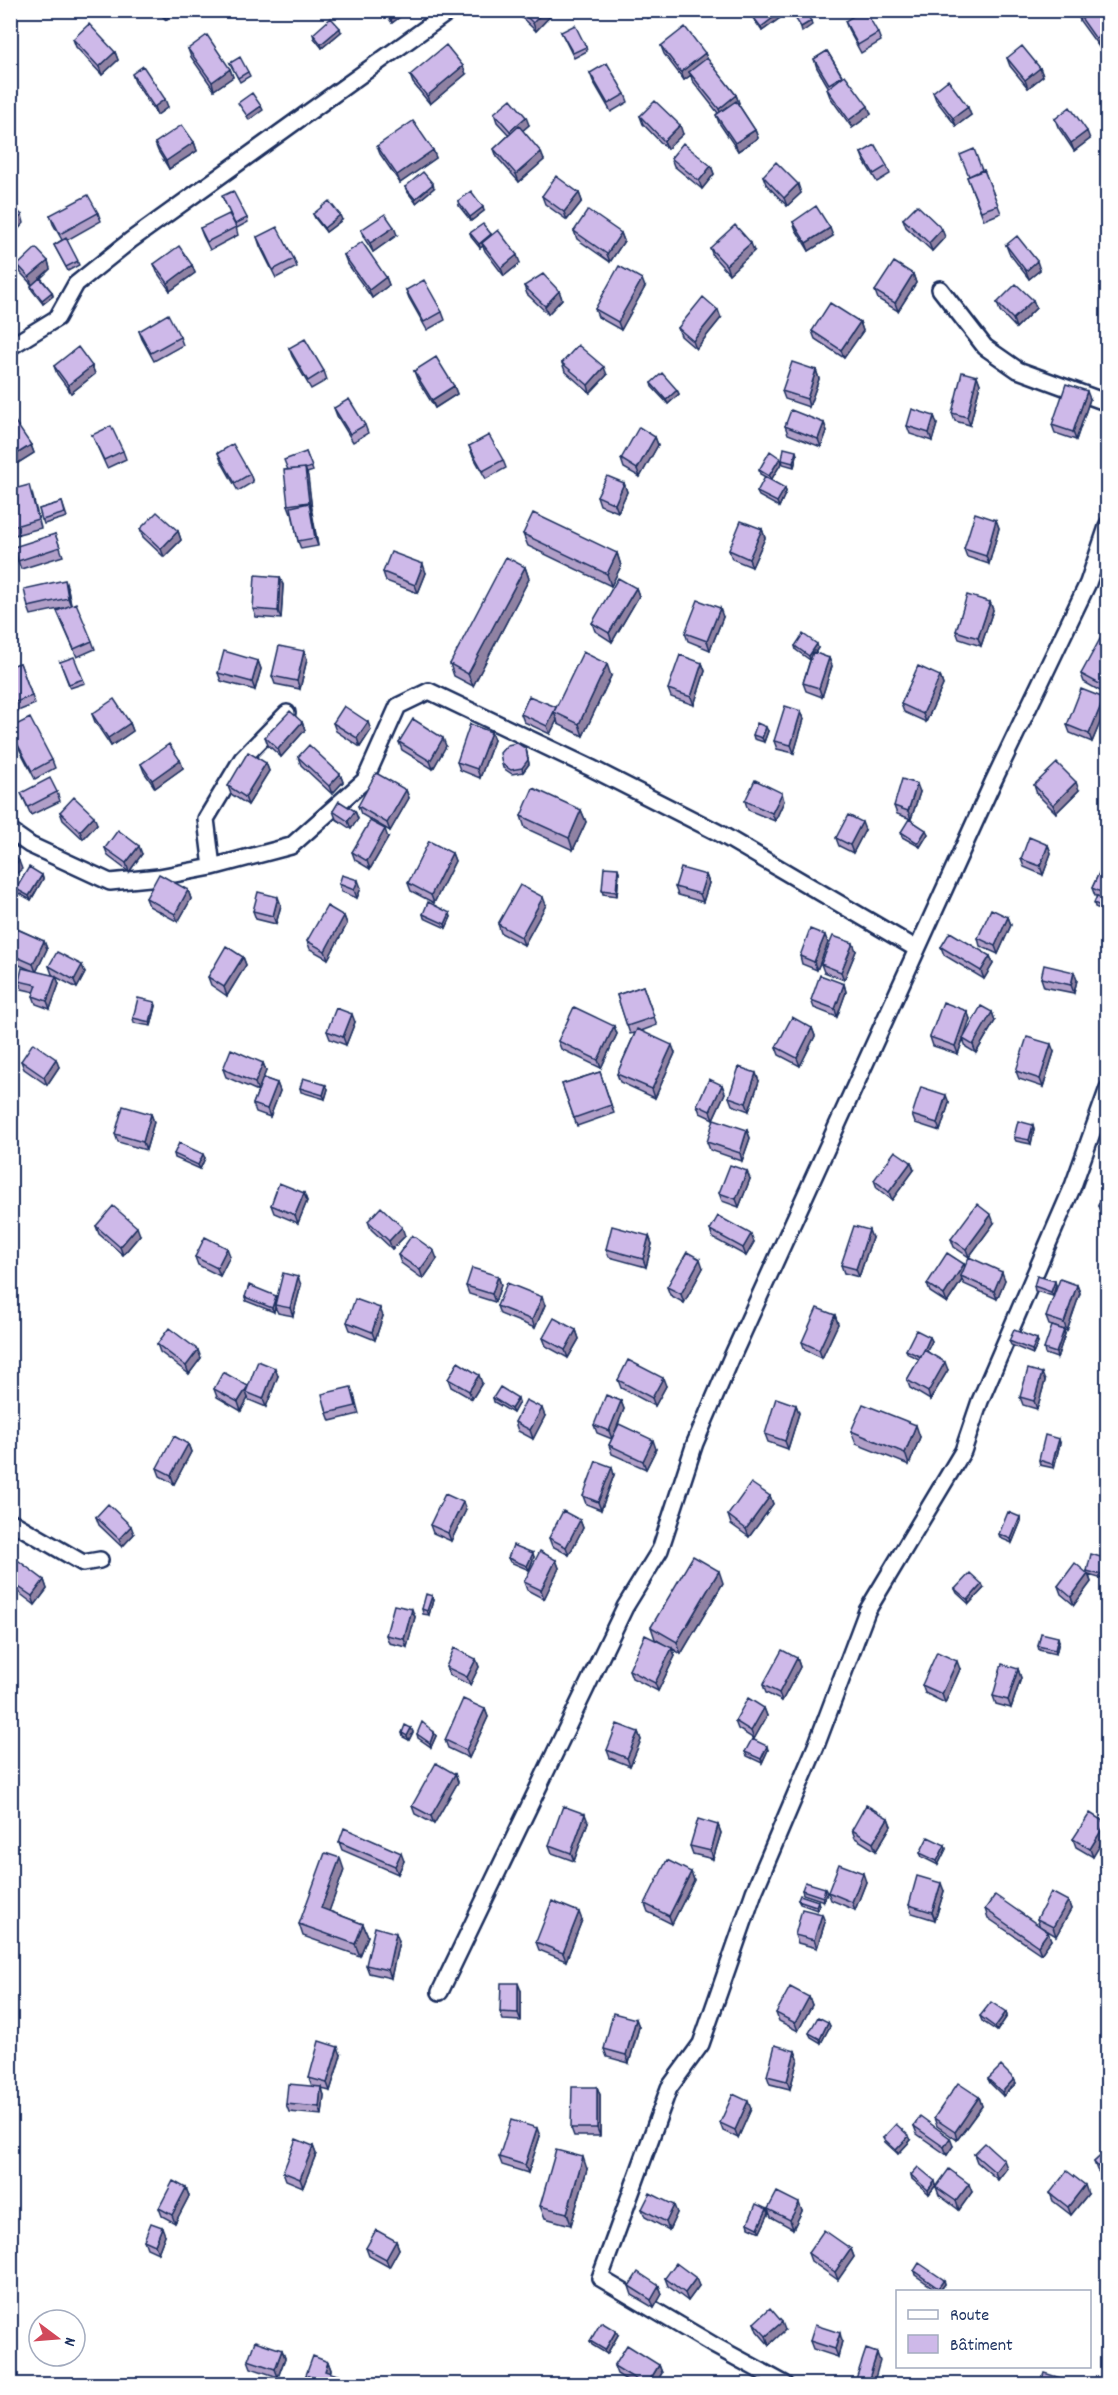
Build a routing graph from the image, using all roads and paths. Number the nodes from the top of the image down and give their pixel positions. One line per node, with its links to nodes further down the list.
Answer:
1 (451, 10): 3 (street)
2 (940, 290): 4 (street)
3 (10, 348)
4 (1107, 403)
5 (1107, 524): 9 (street)
6 (287, 712): 8 (street)
7 (10, 831): 8 (street)
8 (212, 867): 9 (street)
9 (917, 949): 13 (street)
10 (1107, 1088): 14 (street)
11 (10, 1521): 12 (street)
12 (100, 1560)
13 (440, 1992)
14 (785, 2385)

